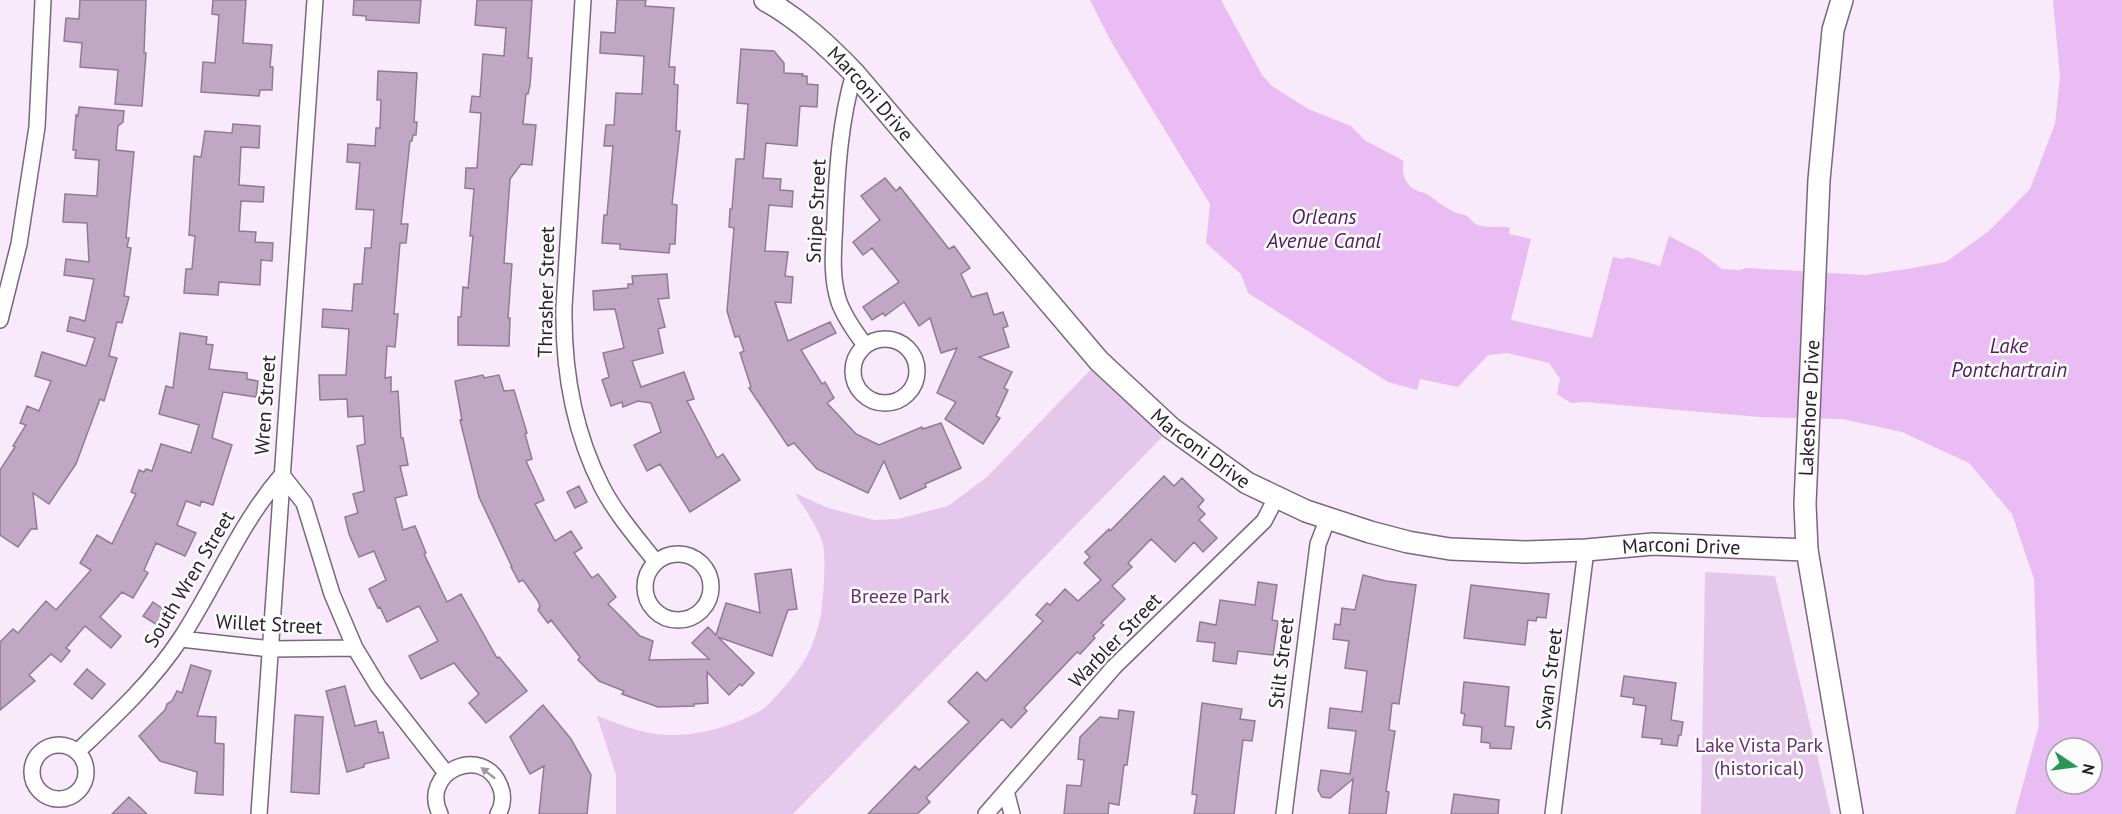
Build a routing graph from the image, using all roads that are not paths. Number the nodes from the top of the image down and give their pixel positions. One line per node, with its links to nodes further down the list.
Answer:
1 (43, 0): 7 (street)
2 (315, 0): 9 (street, Wren Street)
3 (583, 0): 14 (street, Thrasher Street)
4 (765, 0): 6 (street, Marconi Drive)
5 (1842, 0): 13 (street, Lakeshore Drive)
6 (854, 74): 8 (street, Snipe Street); 10 (street, Marconi Drive)
7 (0, 320)
8 (865, 345): 8 (street)
9 (282, 475): 15 (street, South Wren Street); 16 (street); 17 (street, Wren Street)
10 (1276, 498): 11 (street, Marconi Drive); 20 (street, Warbler Street)
11 (1328, 518): 12 (street, Marconi Drive); 26 (street, Stilt Street)
12 (1586, 550): 13 (street, Marconi Drive); 27 (street, Swan Street)
13 (1807, 550): 28 (street, Lakeshore Drive)
14 (656, 562): 14 (street)
15 (181, 639): 17 (street, Willet Street); 18 (street, South Wren Street)
16 (355, 648): 17 (street, Willet Street); 19 (street)
17 (271, 649): 21 (street, Wren Street)
18 (76, 752)
19 (446, 773): 22 (street); 23 (street, one-way to 19)
20 (1006, 790): 24 (street, Warbler Street); 25 (street)
21 (259, 814)
22 (440, 814)
23 (498, 814)
24 (986, 814)
25 (1012, 814)
26 (1284, 814)
27 (1553, 814)
28 (1852, 814)

